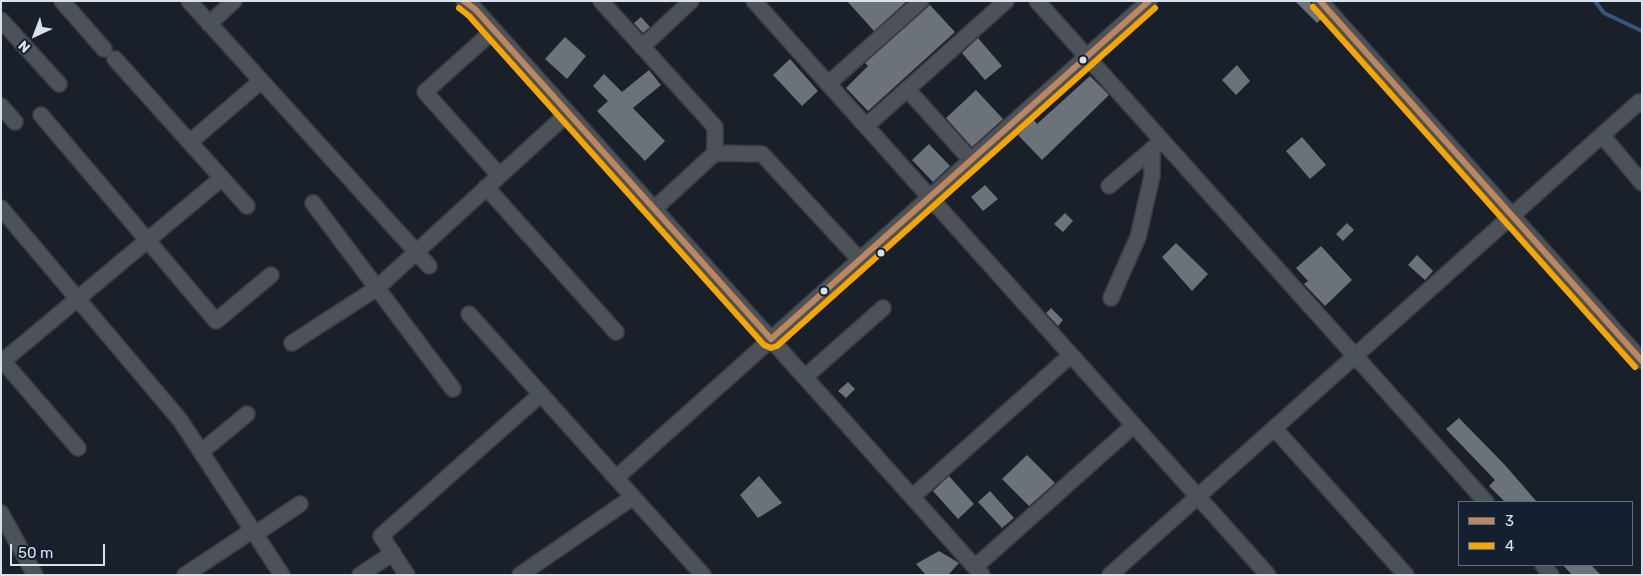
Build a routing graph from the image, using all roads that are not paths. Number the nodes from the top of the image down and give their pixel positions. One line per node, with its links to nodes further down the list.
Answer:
1 (62, 1): 29 (street)
2 (189, 1): 14 (street)
3 (234, 1): 14 (street)
4 (464, 1): 15 (street)
5 (601, 1): 16 (street)
6 (691, 1): 16 (street)
7 (754, 1): 20 (street)
8 (921, 1): 20 (street)
9 (1006, 1): 21 (street)
10 (1037, 1): 17 (street)
11 (1320, 1): 43 (street)
12 (1146, 2): 17 (street)
13 (1, 20): 19 (street)
14 (209, 24): 18 (street)
15 (494, 30): 24 (street); 33 (street)
16 (642, 47): 31 (street)
17 (1087, 57): 30 (street); 32 (street)
18 (261, 81): 29 (street); 45 (street)
19 (58, 84)
20 (828, 84): 27 (street)
21 (907, 89): 27 (street); 32 (street)
22 (1642, 104): 28 (street)
23 (1, 106): 26 (street)
24 (568, 113): 33 (street); 42 (street)
25 (41, 115): 44 (street)
26 (15, 122)
27 (866, 126): 38 (street)
28 (1602, 135): 35 (street); 43 (street)
29 (190, 142): 34 (street)
30 (1157, 145): 36 (street); 50 (street); 58 (street)
31 (715, 153): 42 (street); 46 (street)
32 (971, 160): 38 (street)
33 (499, 175): 37 (street)
34 (222, 178): 40 (street); 44 (street)
35 (1642, 183)
36 (1108, 186)
37 (486, 187): 45 (street); 54 (street)
38 (930, 197): 46 (street); 57 (street)
39 (313, 203): 49 (street)
40 (248, 206)
41 (1, 208): 51 (street)
42 (654, 209): 55 (street)
43 (1512, 216): 58 (street); 60 (street)
44 (148, 240): 48 (street); 51 (street)
45 (416, 251): 47 (street); 49 (street)
46 (860, 260): 55 (street)
47 (429, 266)
48 (271, 275)
49 (377, 288): 56 (street); 62 (street)
50 (1111, 298)
51 (78, 299): 59 (street); 68 (street)
52 (883, 308): 61 (street)
53 (469, 314): 63 (street)
54 (616, 332)
55 (771, 339): 61 (street); 69 (street)
56 (292, 343)
57 (1071, 355): 65 (street); 72 (street)
58 (1355, 356): 66 (street); 73 (street)
59 (2, 360): 67 (street)
60 (1642, 361)
61 (805, 377): 72 (street)
62 (453, 389)
63 (541, 394): 69 (street); 77 (street)
64 (247, 414): 68 (street)
65 (1134, 425): 70 (street); 79 (street)
66 (1274, 428): 70 (street); 89 (street)
67 (78, 448)
68 (201, 452): 76 (street)
69 (616, 478): 71 (street)
70 (1197, 496): 87 (street); 88 (street)
71 (633, 497): 85 (street); 86 (street)
72 (912, 497): 79 (street)
73 (1485, 501)
74 (300, 504): 76 (street)
75 (1, 513): 80 (street)
76 (254, 532): 81 (street); 82 (street)
77 (393, 553): 83 (street); 84 (street)
78 (1543, 566): 90 (street)
79 (978, 571)
80 (35, 575)
81 (185, 575)
82 (282, 575)
83 (360, 575)
84 (408, 575)
85 (520, 575)
86 (703, 575)
87 (1110, 575)
88 (1268, 575)
89 (1406, 575)
90 (1552, 575)

